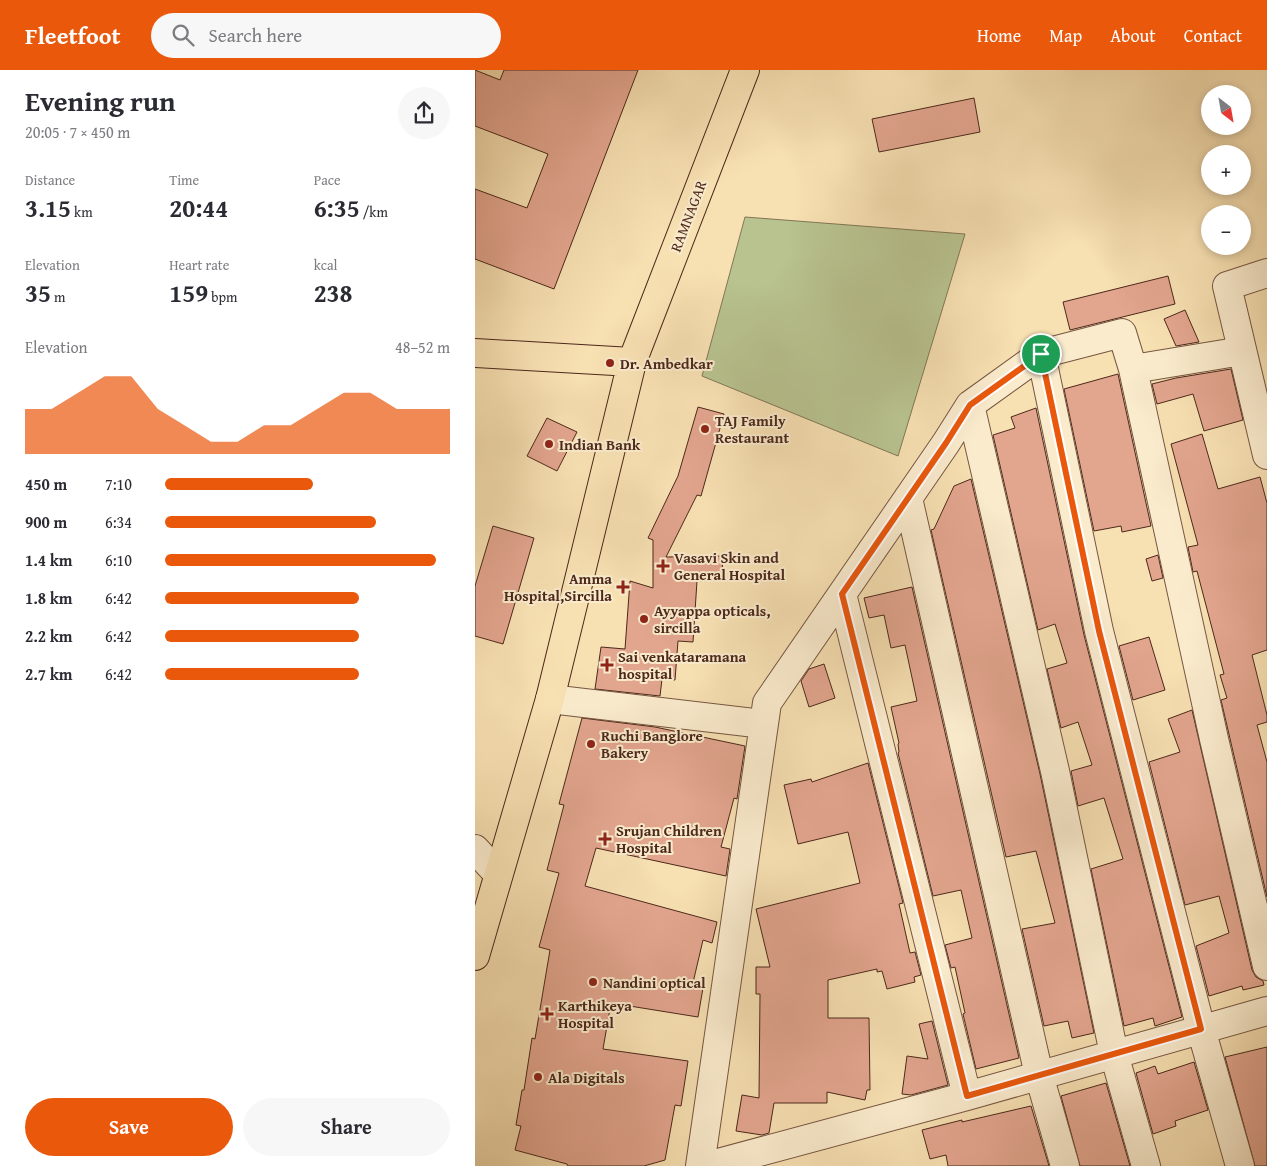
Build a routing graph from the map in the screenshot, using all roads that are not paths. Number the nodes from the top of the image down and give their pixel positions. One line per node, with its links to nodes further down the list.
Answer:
1 (745, 70): 6 (main road, RAMNAGAR)
2 (1267, 273): 3 (street)
3 (1242, 351): 7 (street); 9 (street)
4 (475, 353): 6 (main road)
5 (1041, 354): 7 (street); 8 (street); 19 (street)
6 (632, 362): 12 (main road, RAMNAGAR)
7 (1133, 369): 17 (street)
8 (970, 405): 10 (street); 20 (street)
9 (1267, 455)
10 (908, 498): 11 (street); 21 (street)
11 (842, 594): 13 (street); 22 (street)
12 (550, 699): 13 (street); 15 (main road, RAMNAGAR)
13 (763, 724): 23 (street)
14 (475, 848): 15 (street)
15 (498, 874): 16 (main road, RAMNAGAR)
16 (475, 956)
17 (1267, 966)
18 (1267, 1011): 19 (street)
19 (1201, 1029): 20 (street); 27 (street)
20 (1114, 1054): 21 (street); 26 (street)
21 (1039, 1075): 22 (street); 25 (street)
22 (967, 1096): 24 (street)
23 (700, 1166)
24 (707, 1166)
25 (1065, 1166)
26 (1146, 1166)
27 (1240, 1166)

